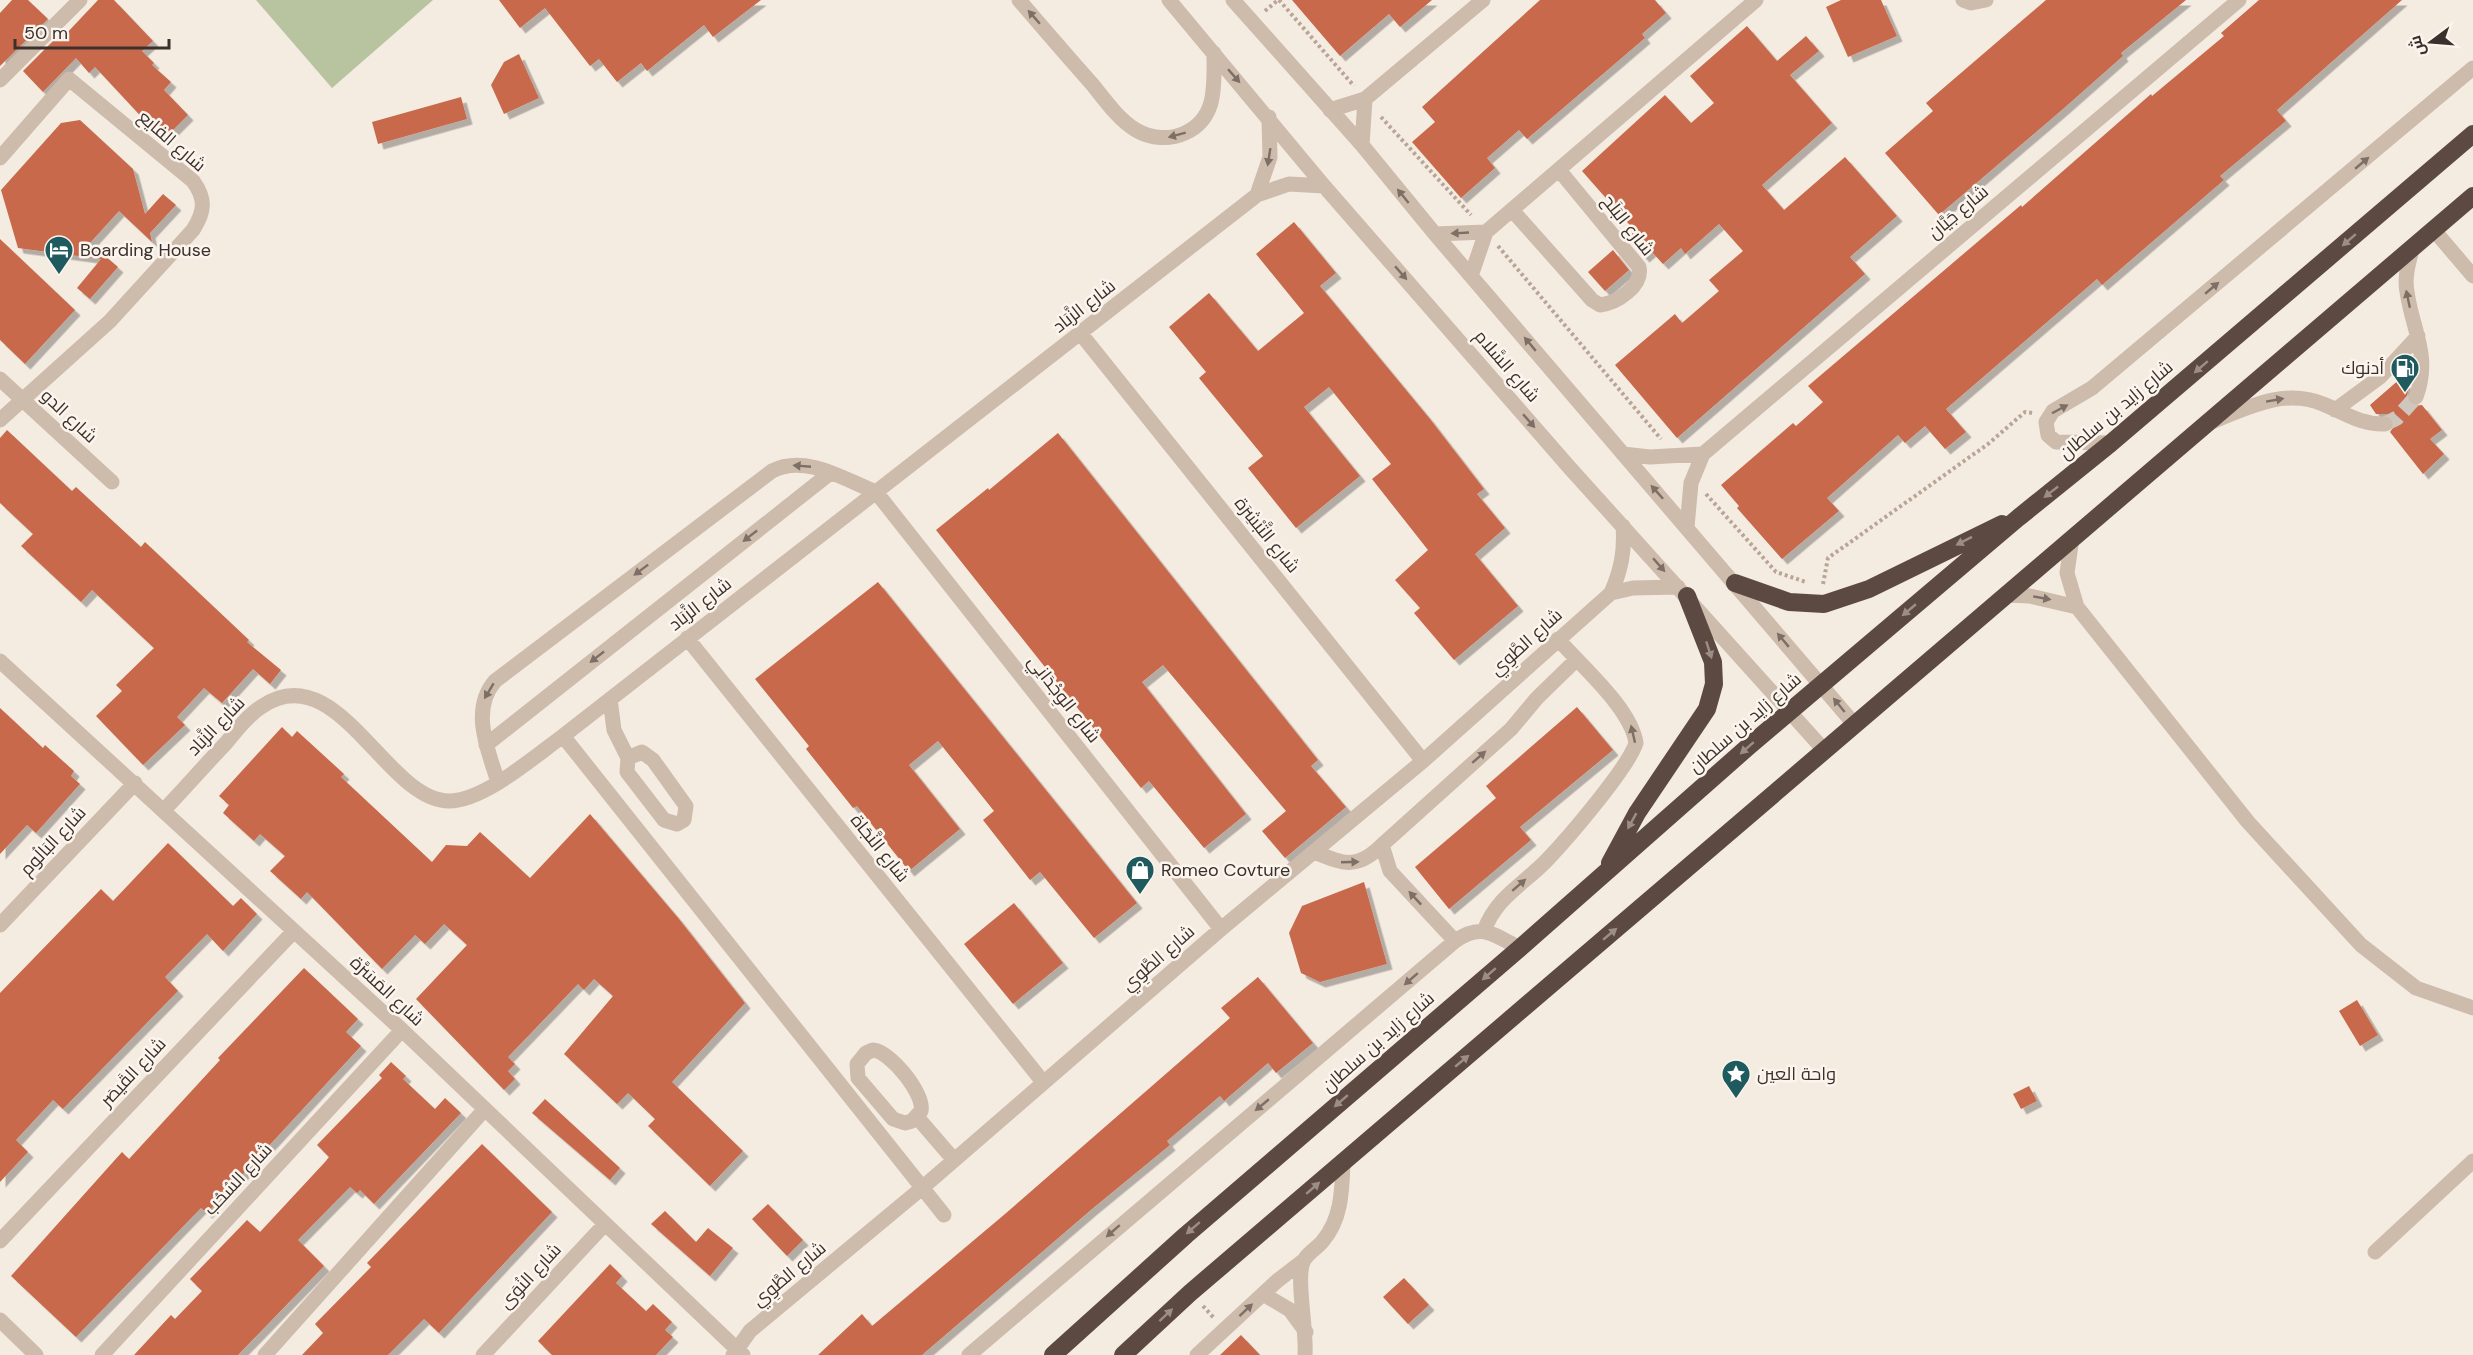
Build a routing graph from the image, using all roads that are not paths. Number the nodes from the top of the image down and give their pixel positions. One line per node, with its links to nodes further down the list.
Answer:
1 (80, 0): 12 (street)
2 (1019, 0): 10 (street, one-way to 2)
3 (1169, 0): 10 (street, شارع السَّلام)
4 (1233, 0): 14 (street, شارع السَّلام)
5 (1483, 0): 13 (street)
6 (1756, 0): 19 (street)
7 (1963, 0): 8 (street)
8 (1986, 0)
9 (2239, 0): 41 (street, شارع جَيَّان)
10 (1214, 53): 15 (street, شارع السَّلام, one-way to 15)
11 (2473, 68): 39 (street, one-way to 11)
12 (0, 81)
13 (1365, 99): 14 (street); 17 (street)
14 (1330, 110): 17 (street, شارع السَّلام)
15 (1269, 117): 20 (street, شارع السَّلام); 21 (street, one-way to 21)
16 (2473, 134): 39 (highway, شارع زايد بن سلطان, one-way to 39)
17 (1362, 145): 26 (street, شارع السَّلام, one-way to 17)
18 (0, 158): 34 (street, شارع الفايع)
19 (1558, 170): 23 (street); 23 (street, شارع البَلَح)
20 (1324, 186): 21 (street, شارع الزَّبَاد); 46 (street, شارع السَّلام, one-way to 46)
21 (1257, 195): 30 (street, شارع الزَّبَاد)
22 (2473, 196): 24 (highway)
23 (1512, 210): 25 (street)
24 (2433, 229): 27 (highway); 29 (street)
25 (1486, 232): 26 (street, one-way to 26); 28 (street)
26 (1435, 234): 28 (street, شارع السَّلام)
27 (2413, 246): 31 (street, one-way to 27); 38 (highway)
28 (1471, 276): 40 (street, شارع السَّلام, one-way to 28)
29 (2473, 276)
30 (1081, 334): 44 (street, شارع الزَّبَاد); 66 (street, شارع التَّبْشِرَة)
31 (2418, 336): 33 (street); 35 (street)
32 (0, 379): 34 (street, شارع الدو)
33 (2416, 397)
34 (21, 399): 36 (street, شارع الفايع); 43 (street, شارع الدو)
35 (2335, 410): 37 (street); 38 (street, one-way to 35)
36 (0, 420)
37 (2385, 424)
38 (2200, 426): 48 (highway)
39 (2111, 443): 45 (highway, شارع زايد بن سلطان, one-way to 45)
40 (1623, 454): 41 (street); 47 (street, شارع السَّلام, one-way to 40)
41 (1703, 454): 47 (street, شارع جَيَّان)
42 (829, 474): 44 (street); 63 (street, one-way to 63); 63 (street, one-way to 63)
43 (112, 482)
44 (876, 492): 54 (street, شارع الزَّبَاد); 74 (street, شارع الوِجْدَانِي)
45 (2018, 518): 49 (highway, one-way to 49); 58 (highway, شارع زايد بن سلطان, one-way to 58)
46 (1623, 526): 50 (street, شارع السَّلام, one-way to 50); 51 (street, شارع الطَّوِي)
47 (1687, 526): 49 (street, شارع السَّلام)
48 (2072, 538): 52 (highway); 53 (street)
49 (1735, 583): 58 (street, شارع السَّلام, one-way to 49)
50 (1682, 591): 51 (street); 60 (street, شارع السَّلام); 72 (highway, one-way to 72)
51 (1611, 592): 55 (street, شارع الطَّوِي)
52 (2006, 595): 53 (street, one-way to 53); 61 (highway)
53 (2077, 607): 79 (street)
54 (687, 638): 59 (street, شارع الزَّبَاد); 81 (street, شارع النَّجَاة)
55 (1558, 639): 56 (street); 66 (street, شارع الطَّوِي)
56 (1576, 660): 70 (street, one-way to 56); 76 (street, one-way to 56)
57 (0, 661): 68 (street, شارع المَسَرَّة)
58 (1822, 684): 60 (highway, شارع زايد بن سلطان); 61 (street, شارع السَّلام, one-way to 58)
59 (610, 699): 62 (street, شارع الزَّبَاد); 65 (street)
60 (1791, 711): 64 (street, شارع السَّلام); 72 (highway, شارع زايد بن سلطان, one-way to 72)
61 (1855, 725): 64 (highway)
62 (563, 736): 67 (street, شارع الزَّبَاد); 87 (street)
63 (486, 745): 67 (street)
64 (1825, 751): 86 (highway, one-way to 64)
65 (628, 758): 65 (street)
66 (1423, 761): 71 (street, شارع الطَّوِي)
67 (498, 782): 69 (street, شارع الزَّبَاد)
68 (135, 783): 69 (street, شارع المَسَرَّة); 73 (street, شارع البَالُوم)
69 (164, 810): 75 (street, شارع المَسَرَّة)
70 (1382, 845): 71 (street, one-way to 70); 77 (street, one-way to 70)
71 (1314, 852): 74 (street, شارع الطَّوِي)
72 (1606, 872): 78 (highway, شارع زايد بن سلطان)
73 (0, 925)
74 (1221, 929): 81 (street, شارع الطَّوِي)
75 (294, 931): 80 (street, شارع المَسَرَّة); 90 (street, شارع القَيصَر)
76 (1484, 931): 77 (street); 78 (street)
77 (1455, 941): 101 (street, one-way to 101)
78 (1520, 948): 102 (highway, شارع زايد بن سلطان, one-way to 102)
79 (2473, 1008)
80 (402, 1030): 82 (street, شارع المَسَرَّة); 98 (street, شارع السُحُب)
81 (1042, 1082): 84 (street, شارع الطَّوِي)
82 (485, 1109): 89 (street, شارع المَسَرَّة); 99 (street)
83 (917, 1117): 83 (street); 84 (street)
84 (954, 1160): 87 (street, شارع الطَّوِي)
85 (2473, 1161): 91 (street)
86 (1343, 1162): 92 (street); 103 (highway, one-way to 86)
87 (922, 1188): 88 (street); 96 (street, شارع الطَّوِي)
88 (944, 1215)
89 (605, 1224): 96 (street, شارع المَسَرَّة); 100 (street, شارع النُوَى)
90 (0, 1241)
91 (2375, 1252)
92 (1303, 1261): 93 (street); 95 (street)
93 (1263, 1294): 95 (street); 104 (street, one-way to 93)
94 (0, 1320): 97 (street)
95 (1307, 1335): 105 (street)
96 (737, 1353)
97 (36, 1355)
98 (102, 1355)
99 (265, 1355)
100 (483, 1355)
101 (969, 1355)
102 (1053, 1355)
103 (1123, 1355)
104 (1197, 1355)
105 (1305, 1355)

